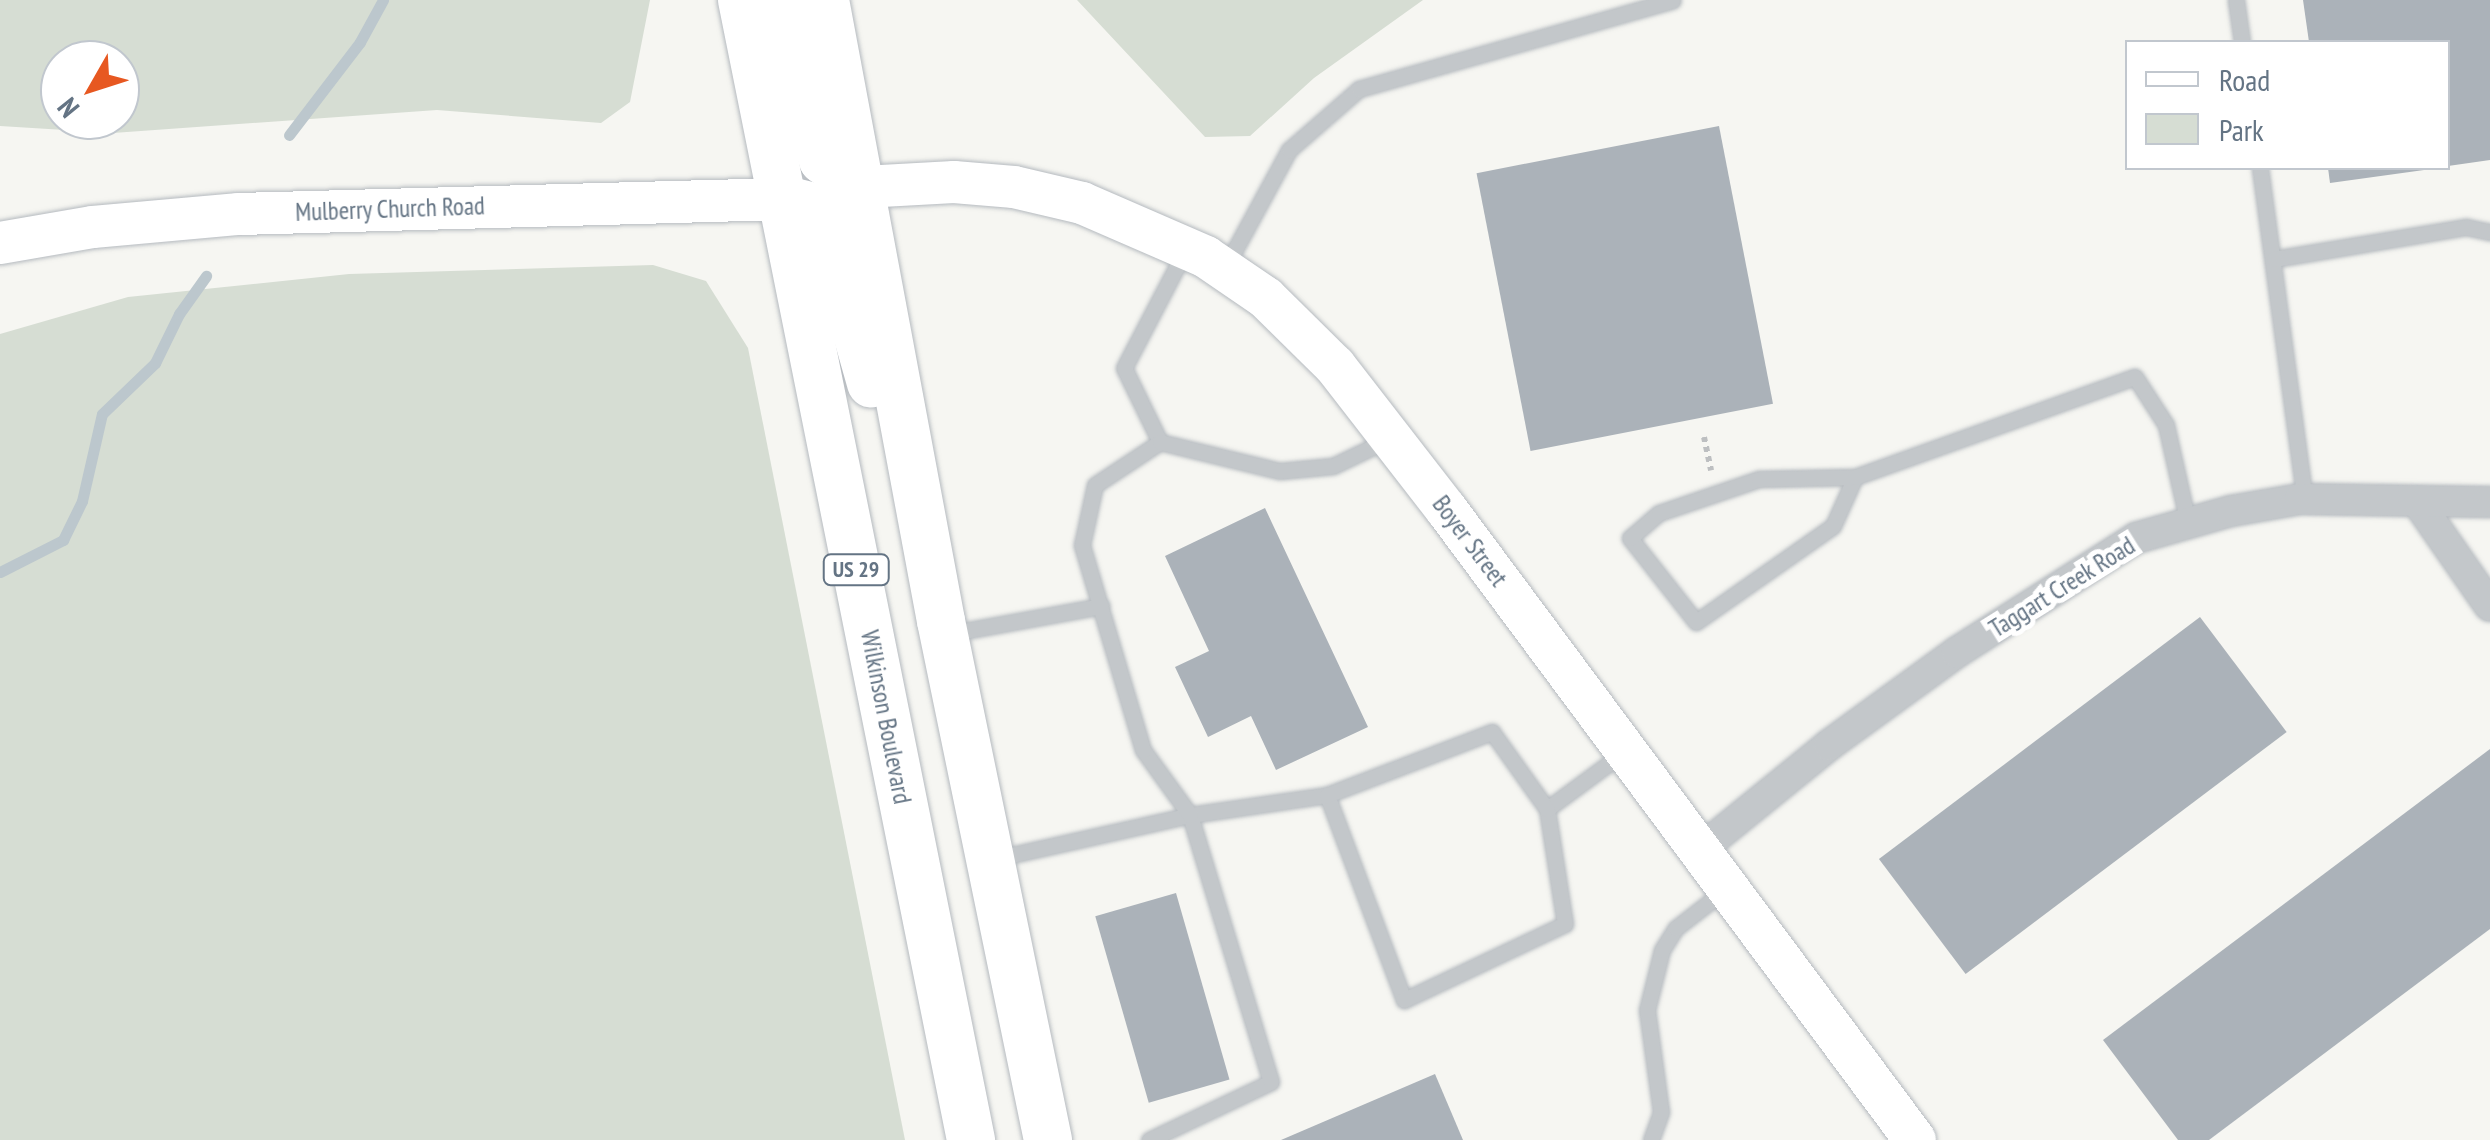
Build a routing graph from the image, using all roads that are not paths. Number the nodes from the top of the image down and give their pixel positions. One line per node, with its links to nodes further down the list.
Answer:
1 (742, 0): 9 (main road, Wilkinson Boulevard / US 29)
2 (780, 0): 8 (main road)
3 (826, 0): 8 (main road, US 29)
4 (1673, 0): 14 (lane)
5 (2236, 0): 6 (lane)
6 (2242, 40)
7 (2260, 170): 13 (lane)
8 (863, 186): 12 (main road, Boyer Street); 24 (main road, US 29)
9 (782, 198): 11 (main road, Mulberry Church Road); 24 (main road); 32 (main road, Wilkinson Boulevard / US 29)
10 (2490, 232): 13 (lane)
11 (0, 244)
12 (1187, 247): 14 (main road, Boyer Street); 16 (lane)
13 (2274, 259): 18 (lane)
14 (1224, 270): 15 (main road, Boyer Street)
15 (1391, 438): 16 (lane); 25 (main road, Boyer Street)
16 (1160, 442): 22 (lane)
17 (1855, 477): 17 (lane); 21 (lane)
18 (2306, 499): 20 (street, Taggart Creek Road); 21 (street, Taggart Creek Road)
19 (2490, 502): 20 (street, Taggart Creek Road)
20 (2419, 504): 23 (street)
21 (2188, 524): 29 (street, Taggart Creek Road)
22 (1101, 606): 24 (lane); 28 (lane)
23 (2490, 606)
24 (943, 628): 30 (main road, US 29)
25 (1626, 751): 27 (lane); 29 (main road, Boyer Street)
26 (1327, 795): 27 (lane); 27 (lane); 28 (lane)
27 (1546, 809)
28 (1190, 815): 30 (lane); 34 (lane)
29 (1700, 850): 31 (main road, Boyer Street)
30 (990, 860): 33 (main road, US 29)
31 (1728, 888): 35 (lane); 36 (main road, Boyer Street)
32 (971, 1140)
33 (1048, 1140)
34 (1148, 1140)
35 (1651, 1140)
36 (1914, 1140)

